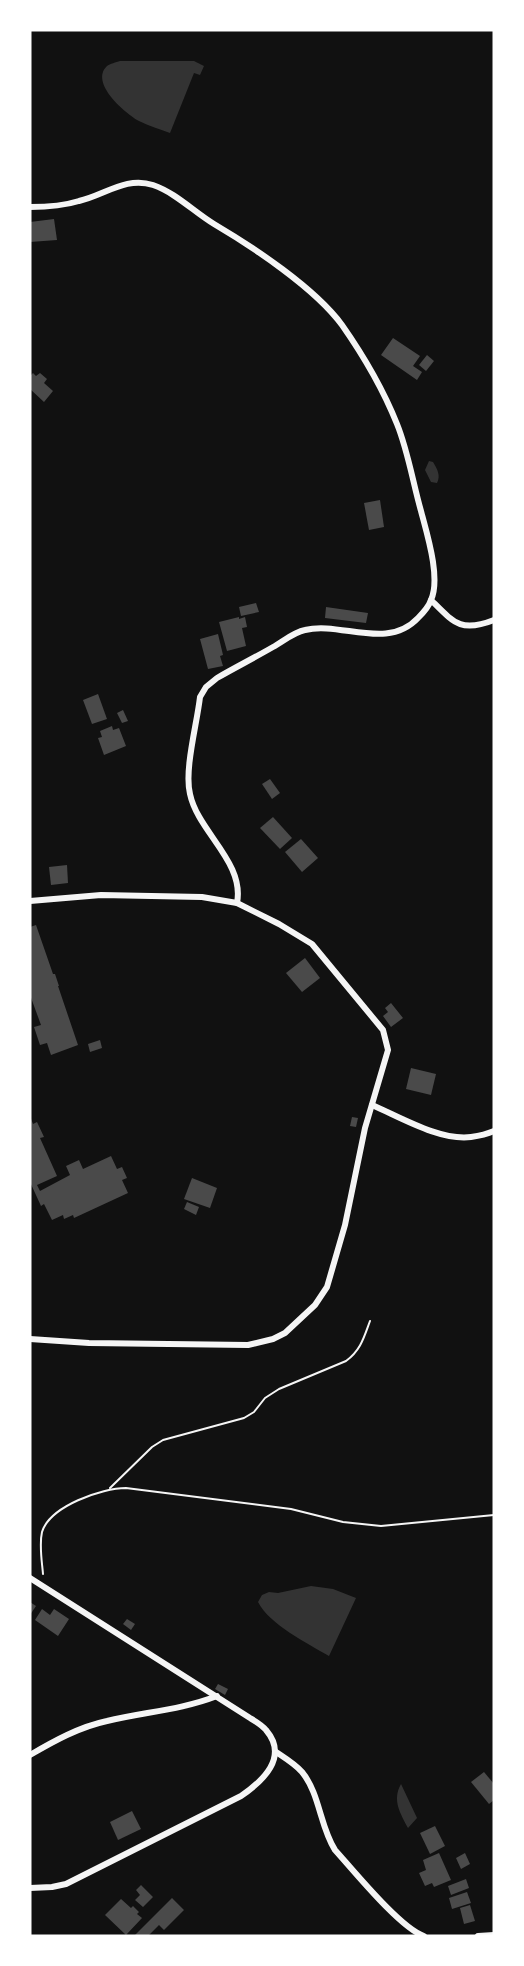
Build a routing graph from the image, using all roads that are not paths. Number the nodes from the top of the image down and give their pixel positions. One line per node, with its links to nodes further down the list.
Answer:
1 (30, 207): 2 (street)
2 (432, 600): 3 (street); 5 (street)
3 (494, 620)
4 (30, 901): 5 (street)
5 (237, 903): 6 (street)
6 (372, 1105): 7 (street); 8 (street)
7 (494, 1131)
8 (30, 1340)
9 (30, 1578): 10 (street)
10 (217, 1696): 11 (street); 12 (street)
11 (276, 1752): 13 (street); 15 (street)
12 (30, 1755)
13 (30, 1888)
14 (494, 1935): 16 (street)
15 (424, 1936)
16 (477, 1936)

